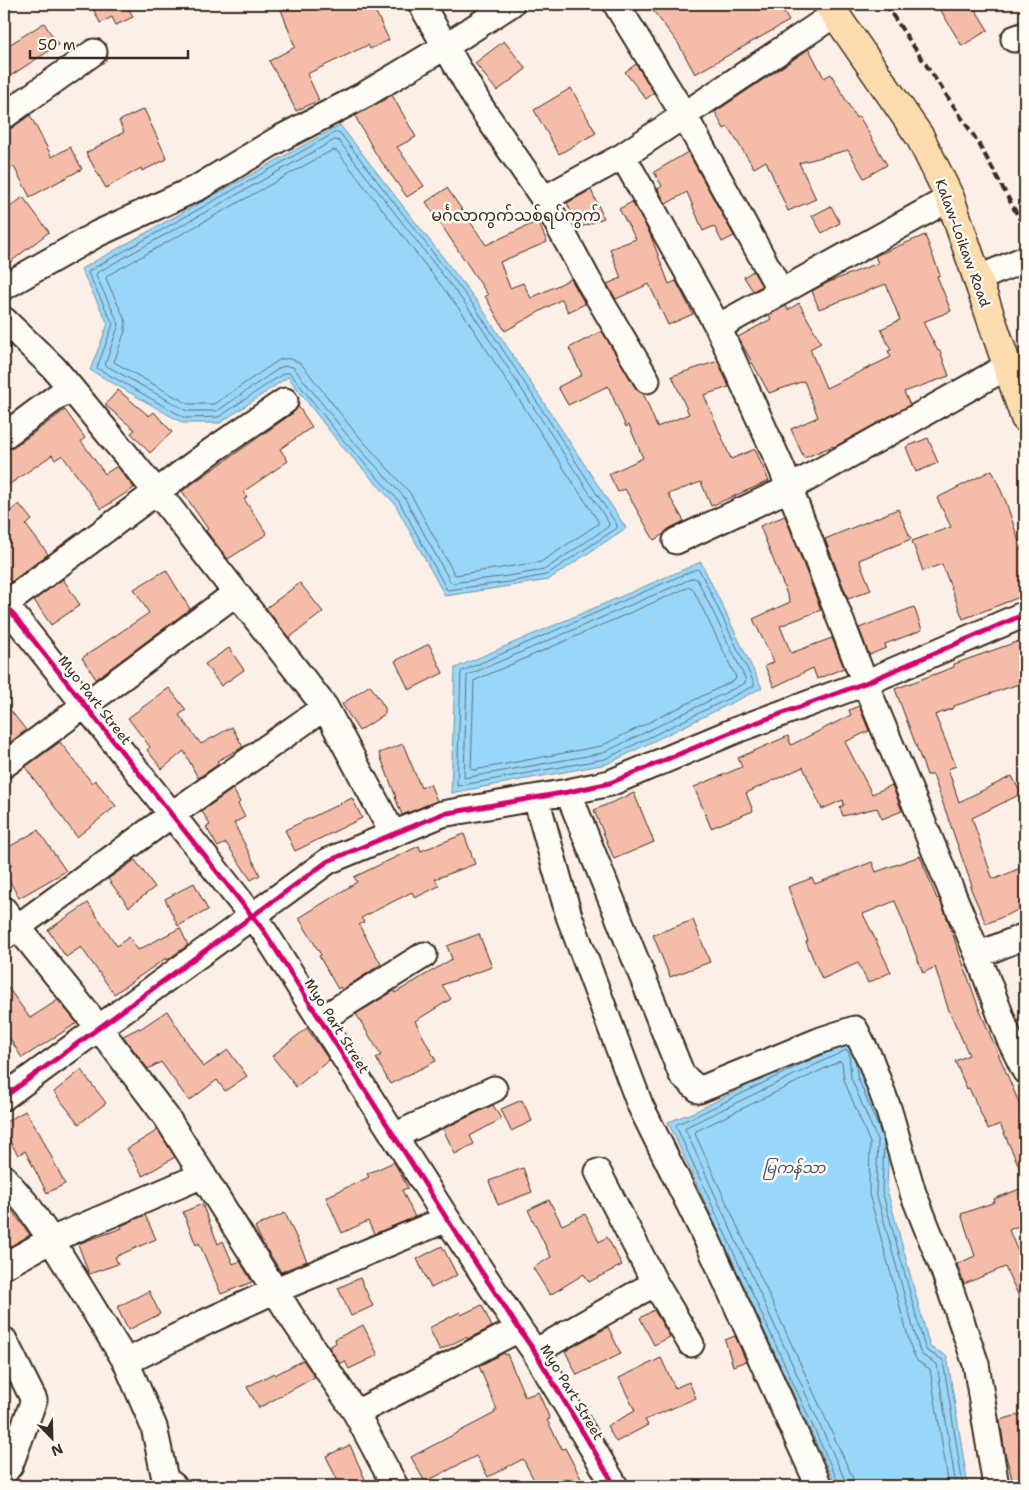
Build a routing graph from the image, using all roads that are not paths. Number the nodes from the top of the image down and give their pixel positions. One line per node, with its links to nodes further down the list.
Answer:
1 (421, 4): 5 (street)
2 (511, 4): 5 (street)
3 (616, 4): 7 (street)
4 (832, 9): 7 (street); 10 (main road, Kalaw-Loikaw Road)
5 (446, 46): 11 (street); 14 (street)
6 (94, 52): 8 (street)
7 (684, 115): 9 (street); 15 (street)
8 (4, 116)
9 (623, 156): 11 (street); 17 (street)
10 (950, 198): 13 (main road, Kalaw-Loikaw Road); 15 (street)
11 (544, 199): 19 (street)
12 (1025, 259): 13 (street)
13 (977, 279): 18 (main road, Kalaw-Loikaw Road)
14 (4, 287)
15 (781, 292): 17 (street)
16 (4, 320): 20 (street)
17 (718, 327): 24 (street)
18 (1008, 366): 22 (main road, Kalaw-Loikaw Road); 24 (street)
19 (647, 380)
20 (70, 387): 23 (street); 25 (street)
21 (285, 401): 25 (street)
22 (1025, 418)
23 (4, 436)
24 (790, 488): 26 (street); 30 (street)
25 (156, 492): 27 (street); 28 (street)
26 (676, 541)
27 (236, 593): 31 (street); 32 (street)
28 (4, 604): 31 (street, Myo Part Street)
29 (1025, 614): 30 (street)
30 (864, 683): 34 (street); 42 (street)
31 (84, 705): 33 (street); 36 (street, Myo Part Street)
32 (325, 707): 36 (street); 37 (street)
33 (4, 765)
34 (568, 792): 35 (street); 68 (street)
35 (536, 798): 37 (street); 67 (street)
36 (171, 815): 38 (street, Myo Part Street); 39 (street)
37 (393, 834): 38 (street)
38 (252, 916): 43 (street, Myo Part Street); 44 (street)
39 (8, 924): 44 (street)
40 (1025, 936): 42 (street)
41 (424, 955): 43 (street)
42 (978, 955): 45 (street)
43 (320, 1020): 48 (street, Myo Part Street)
44 (99, 1028): 47 (street); 50 (street)
45 (1025, 1072)
46 (494, 1089): 48 (street)
47 (4, 1097)
48 (394, 1136): 52 (street, Myo Part Street)
49 (598, 1172): 55 (street)
50 (203, 1175): 53 (street); 56 (street)
51 (4, 1178): 53 (street)
52 (447, 1219): 56 (street); 57 (street, Myo Part Street)
53 (51, 1240): 54 (street); 61 (street)
54 (4, 1266)
55 (655, 1283): 59 (street); 60 (street)
56 (276, 1290): 61 (street); 62 (street)
57 (519, 1329): 60 (street, Myo Part Street); 62 (street)
58 (4, 1340): 63 (street)
59 (691, 1344)
60 (536, 1352): 66 (street, Myo Part Street)
61 (126, 1362): 64 (street)
62 (356, 1413): 65 (street)
63 (4, 1473)
64 (174, 1486)
65 (395, 1486)
66 (615, 1486)
67 (819, 1486)
68 (996, 1486)

